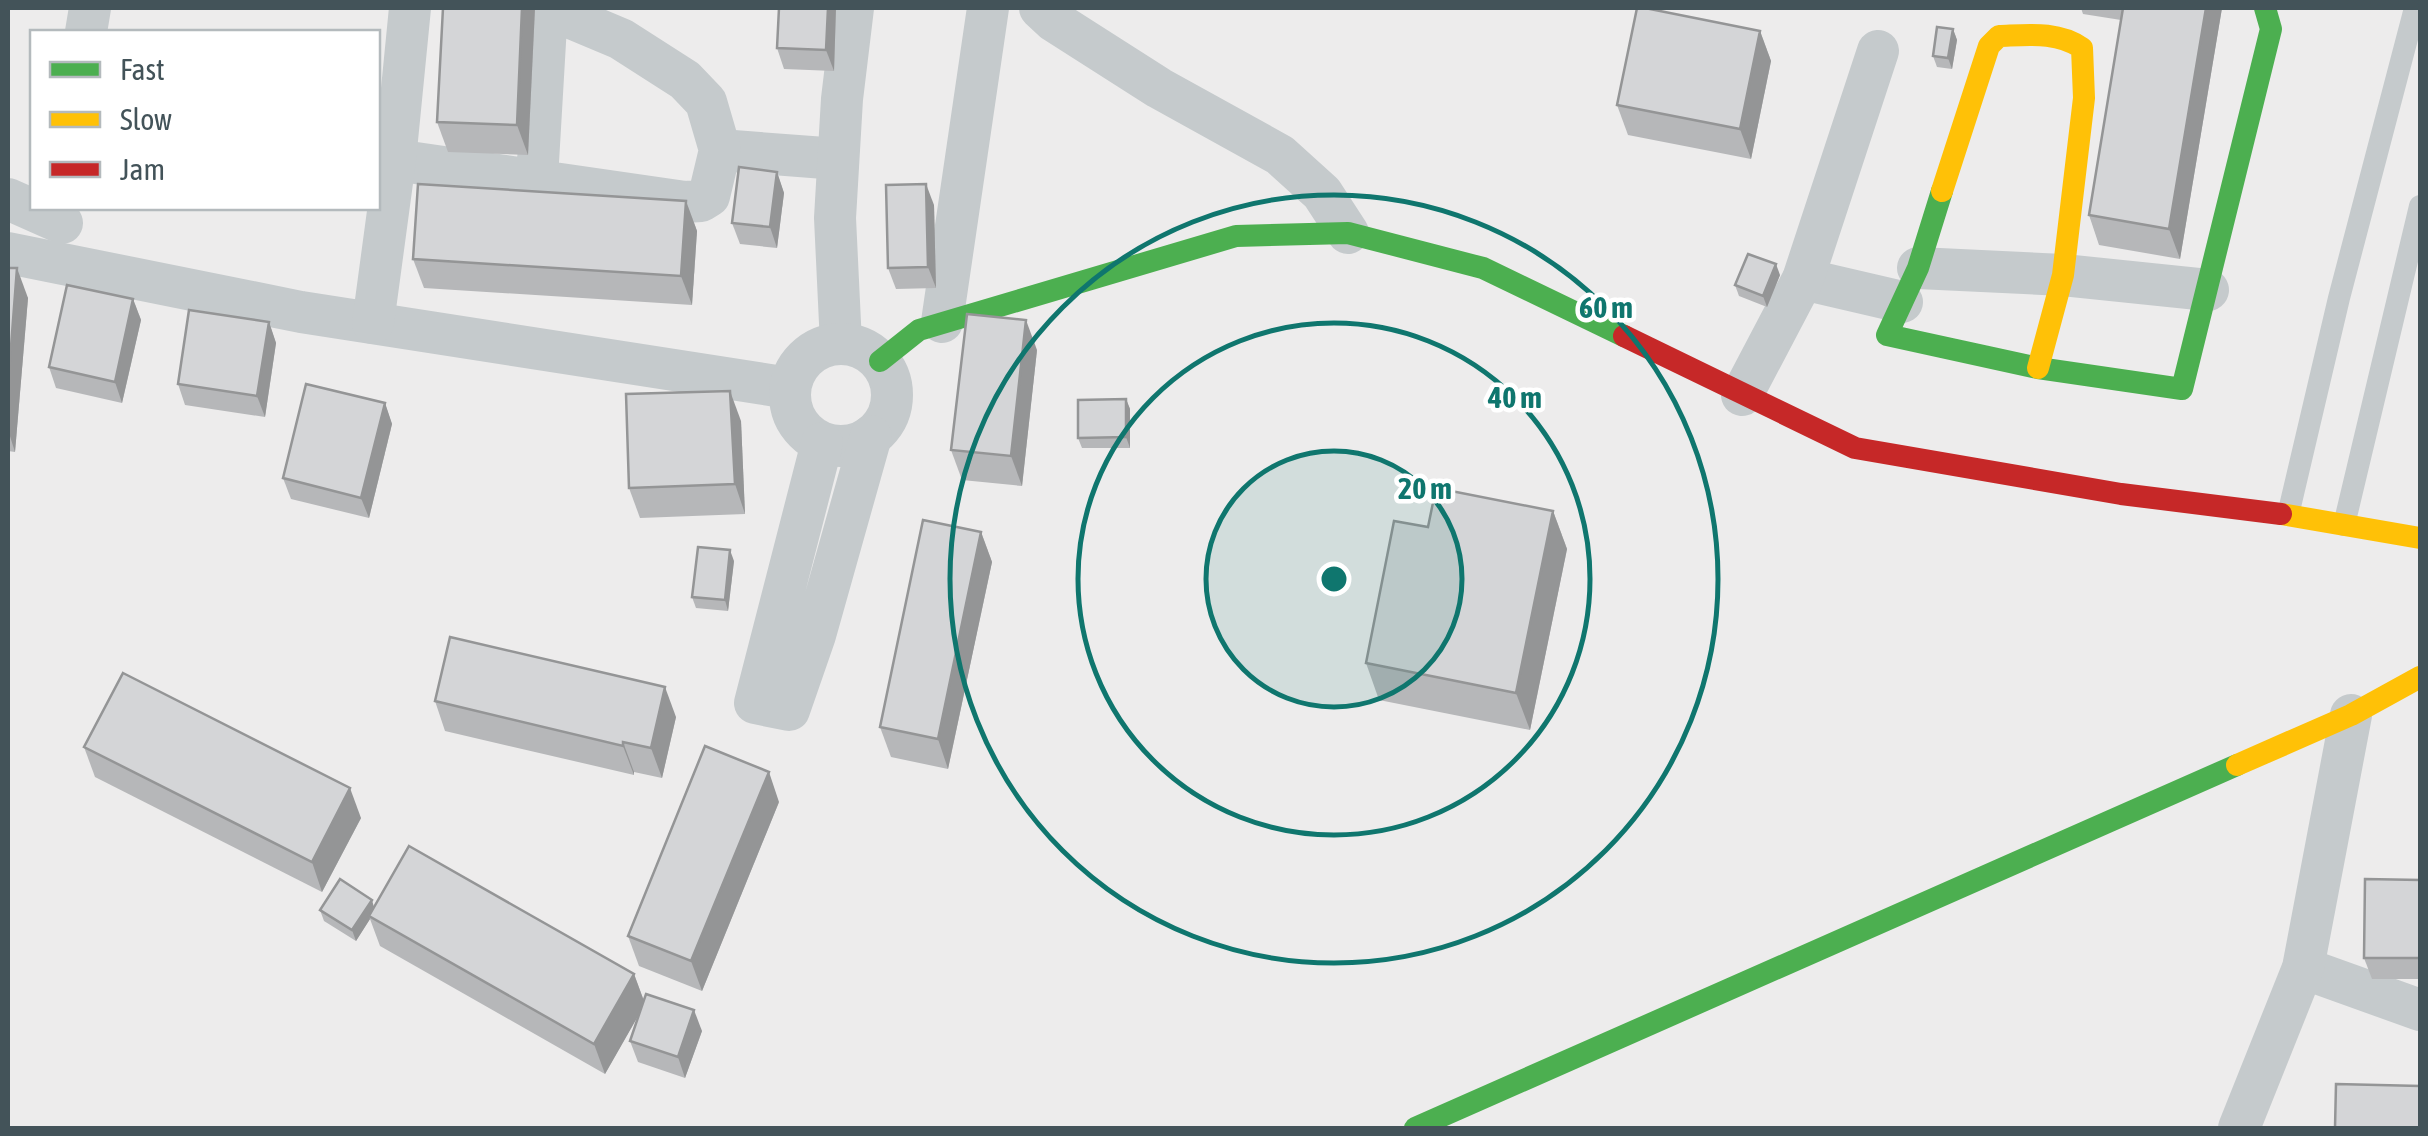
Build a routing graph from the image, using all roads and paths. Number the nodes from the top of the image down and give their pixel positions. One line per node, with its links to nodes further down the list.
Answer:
1 (410, 8): 11 (street)
2 (853, 8): 10 (street)
3 (988, 8): 22 (street)
4 (1040, 8): 16 (street)
5 (2265, 8): 21 (street)
6 (2416, 8): 31 (lane)
7 (2038, 22): 18 (street); 20 (street)
8 (1878, 51): 19 (street)
9 (720, 150): 10 (street); 12 (street); 12 (street)
10 (838, 159): 24 (street)
11 (394, 160): 12 (street); 23 (street)
12 (538, 180)
13 (8, 199): 15 (street)
14 (2420, 206): 32 (lane)
15 (61, 231): 17 (street); 23 (street)
16 (1348, 233): 22 (street); 28 (street)
17 (8, 252)
18 (2063, 275): 20 (street); 21 (street); 26 (street)
19 (1803, 279): 20 (street); 28 (street)
20 (1910, 285): 26 (street)
21 (2208, 290): 26 (street)
22 (942, 322): 25 (street)
23 (373, 323): 27 (street)
24 (841, 344): 25 (street); 27 (street)
25 (880, 361): 29 (street)
26 (2038, 368)
27 (789, 388): 30 (street)
28 (1742, 394): 31 (street)
29 (871, 436): 30 (street); 30 (street)
30 (822, 443)
31 (2288, 515): 32 (street)
32 (2344, 525): 33 (street)
33 (2420, 538)
34 (2420, 677): 35 (street)
35 (2351, 714): 36 (street); 38 (street)
36 (2302, 968): 37 (street); 39 (street)
37 (2420, 1010)
38 (1415, 1128)
39 (2239, 1128)

